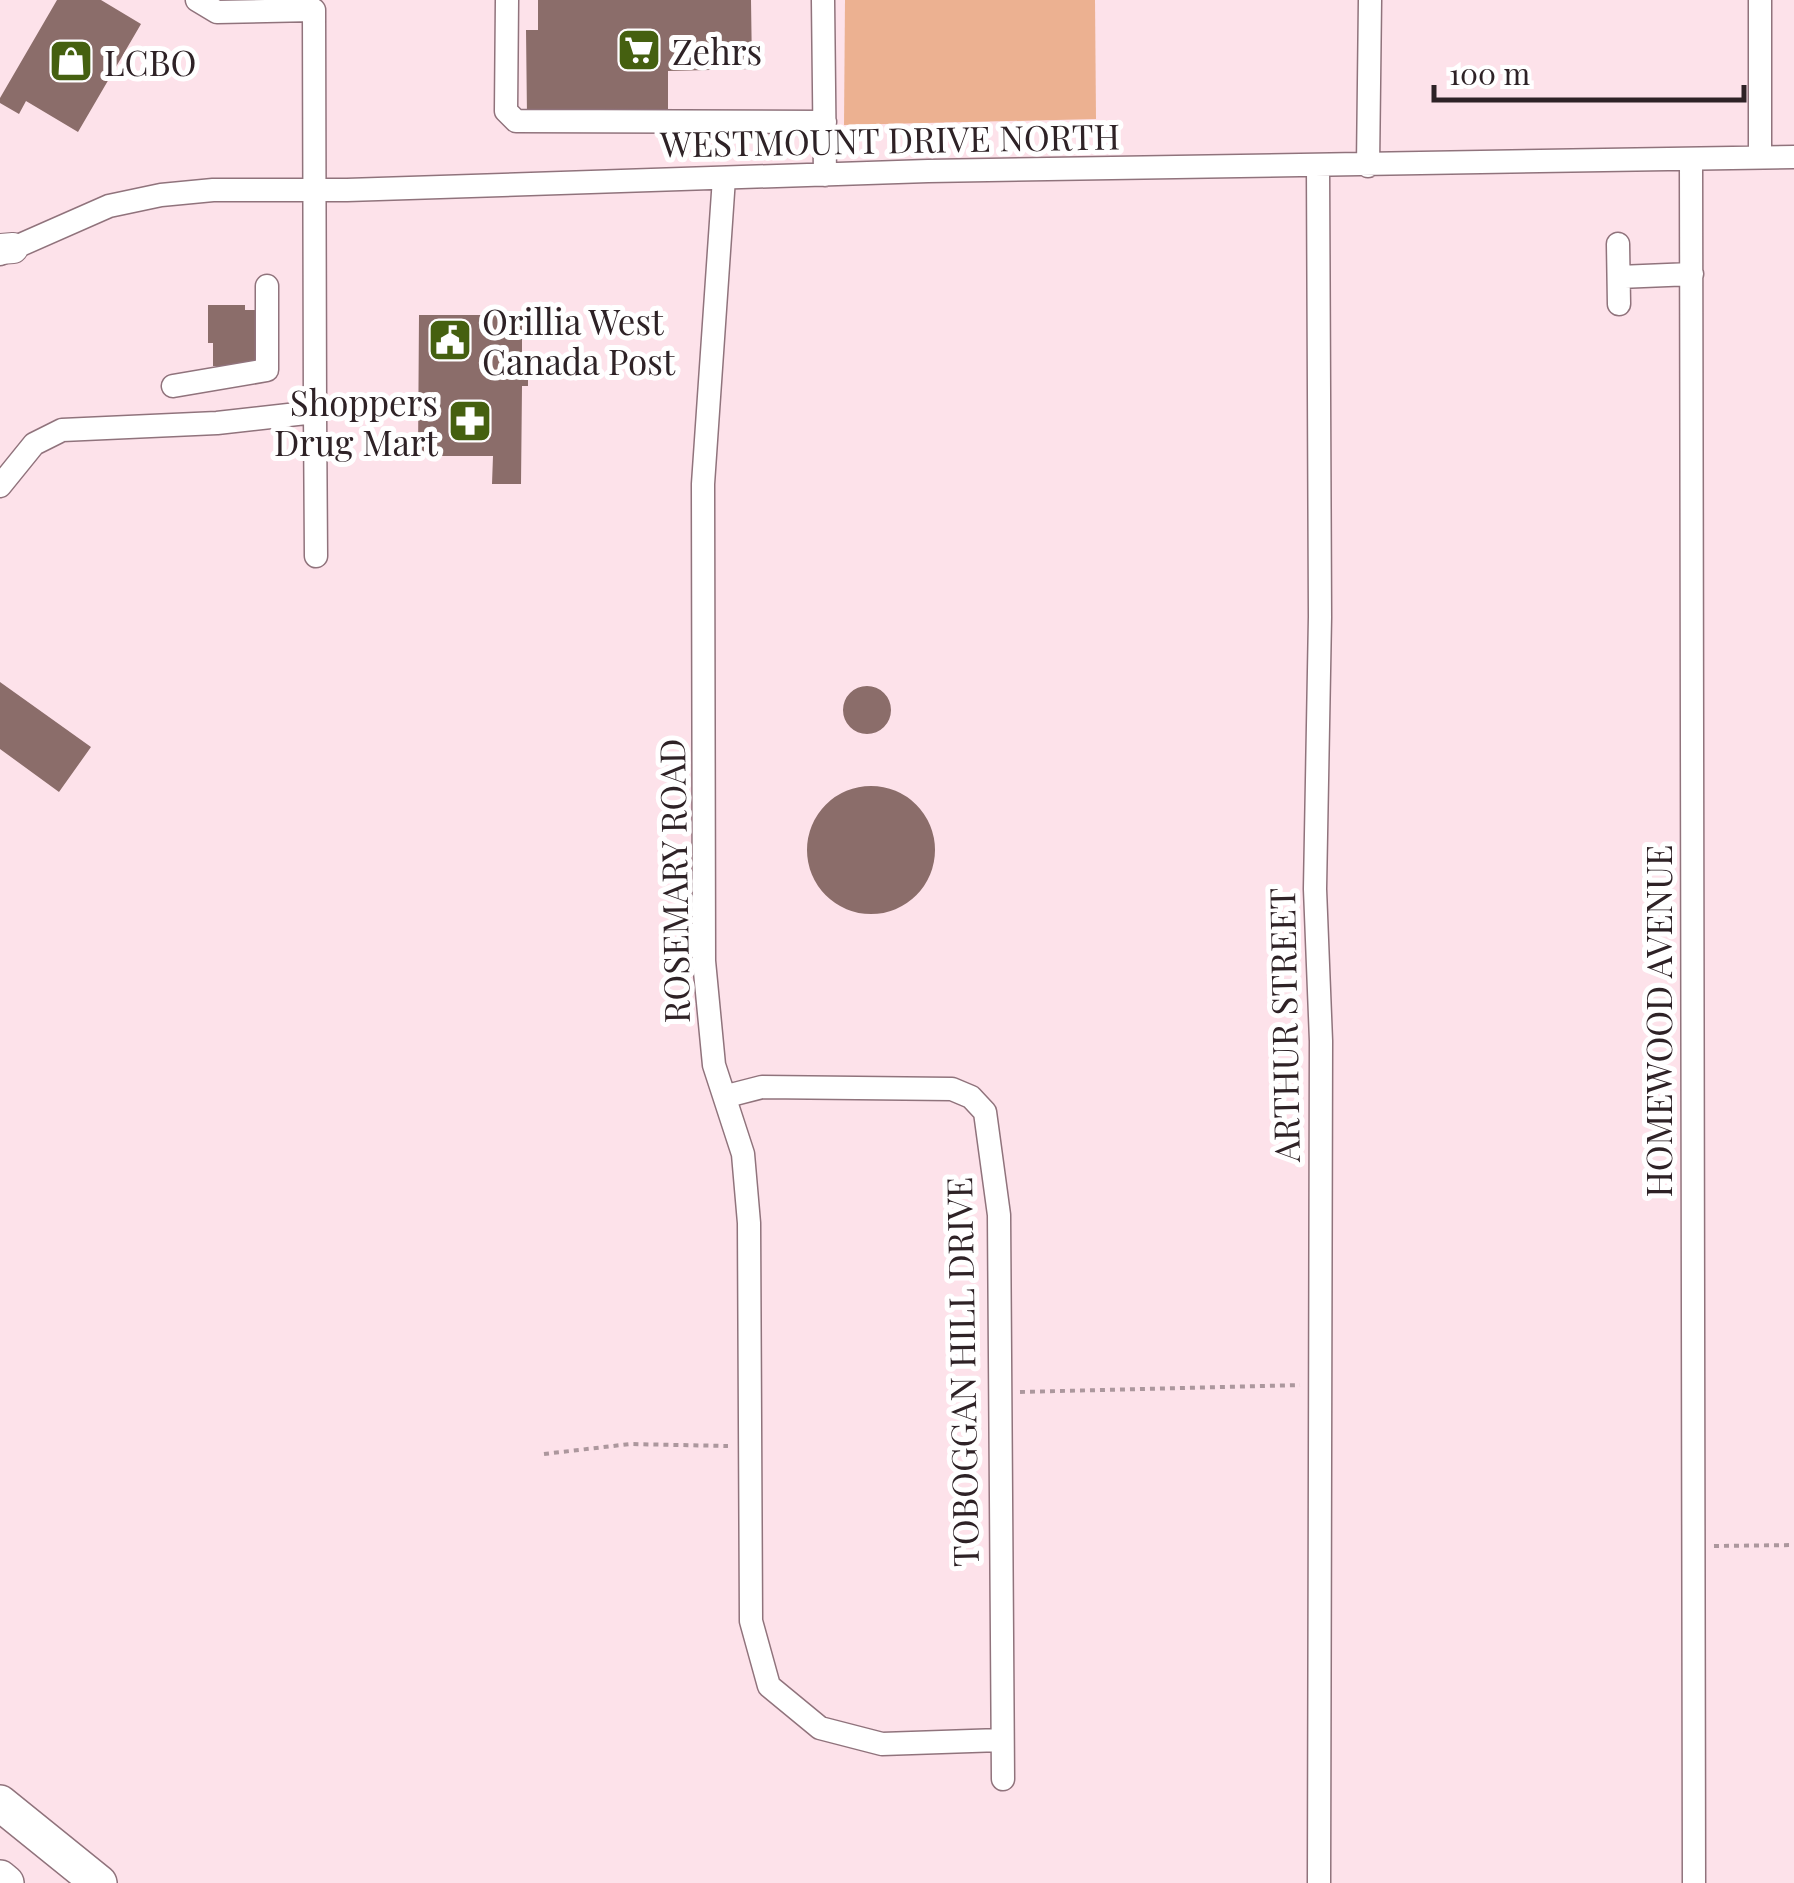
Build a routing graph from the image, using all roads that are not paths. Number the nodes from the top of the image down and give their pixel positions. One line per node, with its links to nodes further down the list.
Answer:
1 (197, 0): 14 (street)
2 (507, 0): 6 (street)
3 (823, 0): 6 (street)
4 (1370, 0): 11 (street)
5 (1760, 0): 7 (street)
6 (824, 122): 12 (street)
7 (1760, 157): 8 (street, WESTMOUNT DRIVE NORTH); 9 (street, WESTMOUNT DRIVE NORTH)
8 (1794, 157)
9 (1691, 159): 11 (street, WESTMOUNT DRIVE NORTH); 17 (street, HOMEWOOD AVENUE)
10 (1318, 166): 11 (street, WESTMOUNT DRIVE NORTH); 12 (street, WESTMOUNT DRIVE NORTH); 32 (street, ARTHUR STREET)
11 (1368, 166)
12 (825, 175): 13 (street, WESTMOUNT DRIVE NORTH)
13 (724, 178): 14 (street, WESTMOUNT DRIVE NORTH); 25 (street, ROSEMARY ROAD)
14 (316, 190): 16 (street, WESTMOUNT DRIVE NORTH); 22 (street)
15 (1618, 244): 18 (street)
16 (4, 250)
17 (1692, 274): 18 (street); 33 (street, HOMEWOOD AVENUE)
18 (1619, 277): 20 (street)
19 (267, 286): 21 (street)
20 (1619, 304)
21 (174, 386)
22 (315, 412): 23 (street); 24 (street)
23 (0, 486)
24 (316, 556)
25 (727, 1096): 26 (street, ROSEMARY ROAD); 26 (street, TOBOGGAN HILL DRIVE)
26 (1001, 1740): 27 (street, TOBOGGAN HILL DRIVE)
27 (1003, 1779)
28 (2, 1804): 31 (highway)
29 (0, 1878): 30 (highway)
30 (6, 1883)
31 (100, 1883)
32 (1319, 1883)
33 (1694, 1883)

